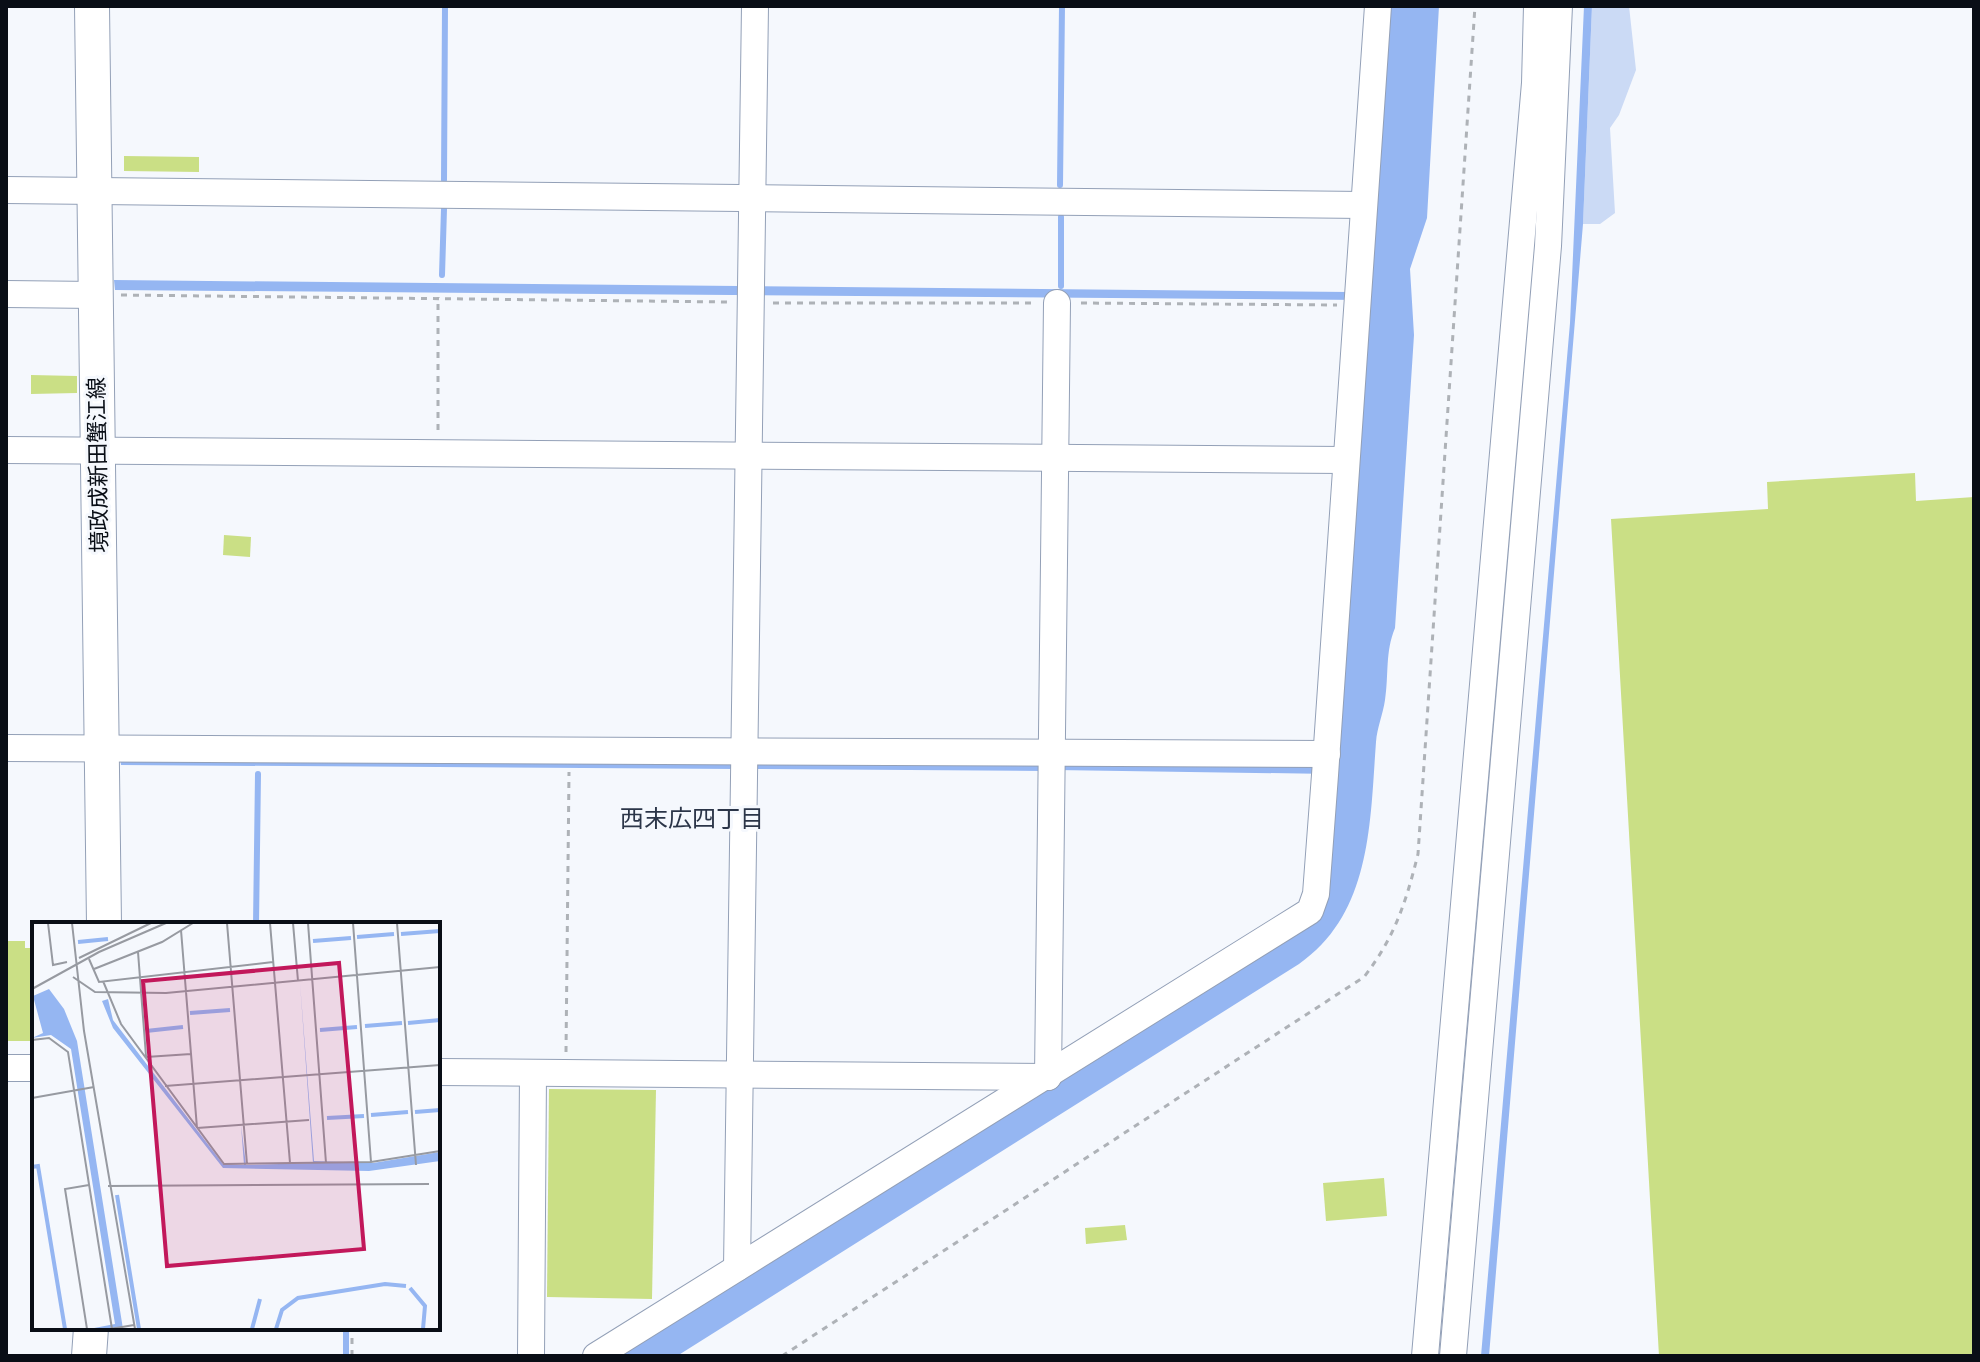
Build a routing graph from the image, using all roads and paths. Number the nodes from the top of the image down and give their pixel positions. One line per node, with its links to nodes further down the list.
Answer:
1 (92, 6): 7 (main road, 境政成新田蟹江線)
2 (755, 6): 8 (street)
3 (1378, 6): 9 (street)
4 (1537, 6): 41 (street)
5 (1559, 6): 42 (street)
6 (6, 190): 7 (street)
7 (95, 191): 8 (street); 11 (main road, 境政成新田蟹江線)
8 (753, 201): 9 (street); 17 (street)
9 (1364, 205): 19 (street)
10 (6, 294): 11 (street)
11 (96, 295): 14 (main road, 境政成新田蟹江線)
12 (438, 297): 16 (path)
13 (1057, 303): 18 (street)
14 (98, 449): 15 (street); 16 (street); 21 (main road, 境政成新田蟹江線)
15 (6, 450)
16 (438, 453): 17 (street)
17 (748, 456): 18 (street); 22 (street)
18 (1055, 458): 19 (street); 23 (street)
19 (1346, 460): 24 (street)
20 (6, 748): 21 (street)
21 (102, 751): 22 (street); 26 (main road, 境政成新田蟹江線)
22 (745, 752): 23 (street); 32 (street)
23 (1051, 753): 24 (street); 33 (street)
24 (1326, 763): 33 (street)
25 (569, 772): 31 (path)
26 (104, 922)
27 (6, 1068): 28 (street)
28 (32, 1068)
29 (440, 1072): 30 (street)
30 (533, 1073): 31 (street); 39 (street)
31 (566, 1073): 32 (street)
32 (742, 1075): 33 (street); 34 (street)
33 (1048, 1077): 34 (street)
34 (737, 1268): 40 (street)
35 (91, 1330): 37 (main road)
36 (352, 1330): 38 (path)
37 (89, 1356)
38 (352, 1356)
39 (531, 1356)
40 (596, 1356)
41 (1425, 1356)
42 (1453, 1356)

